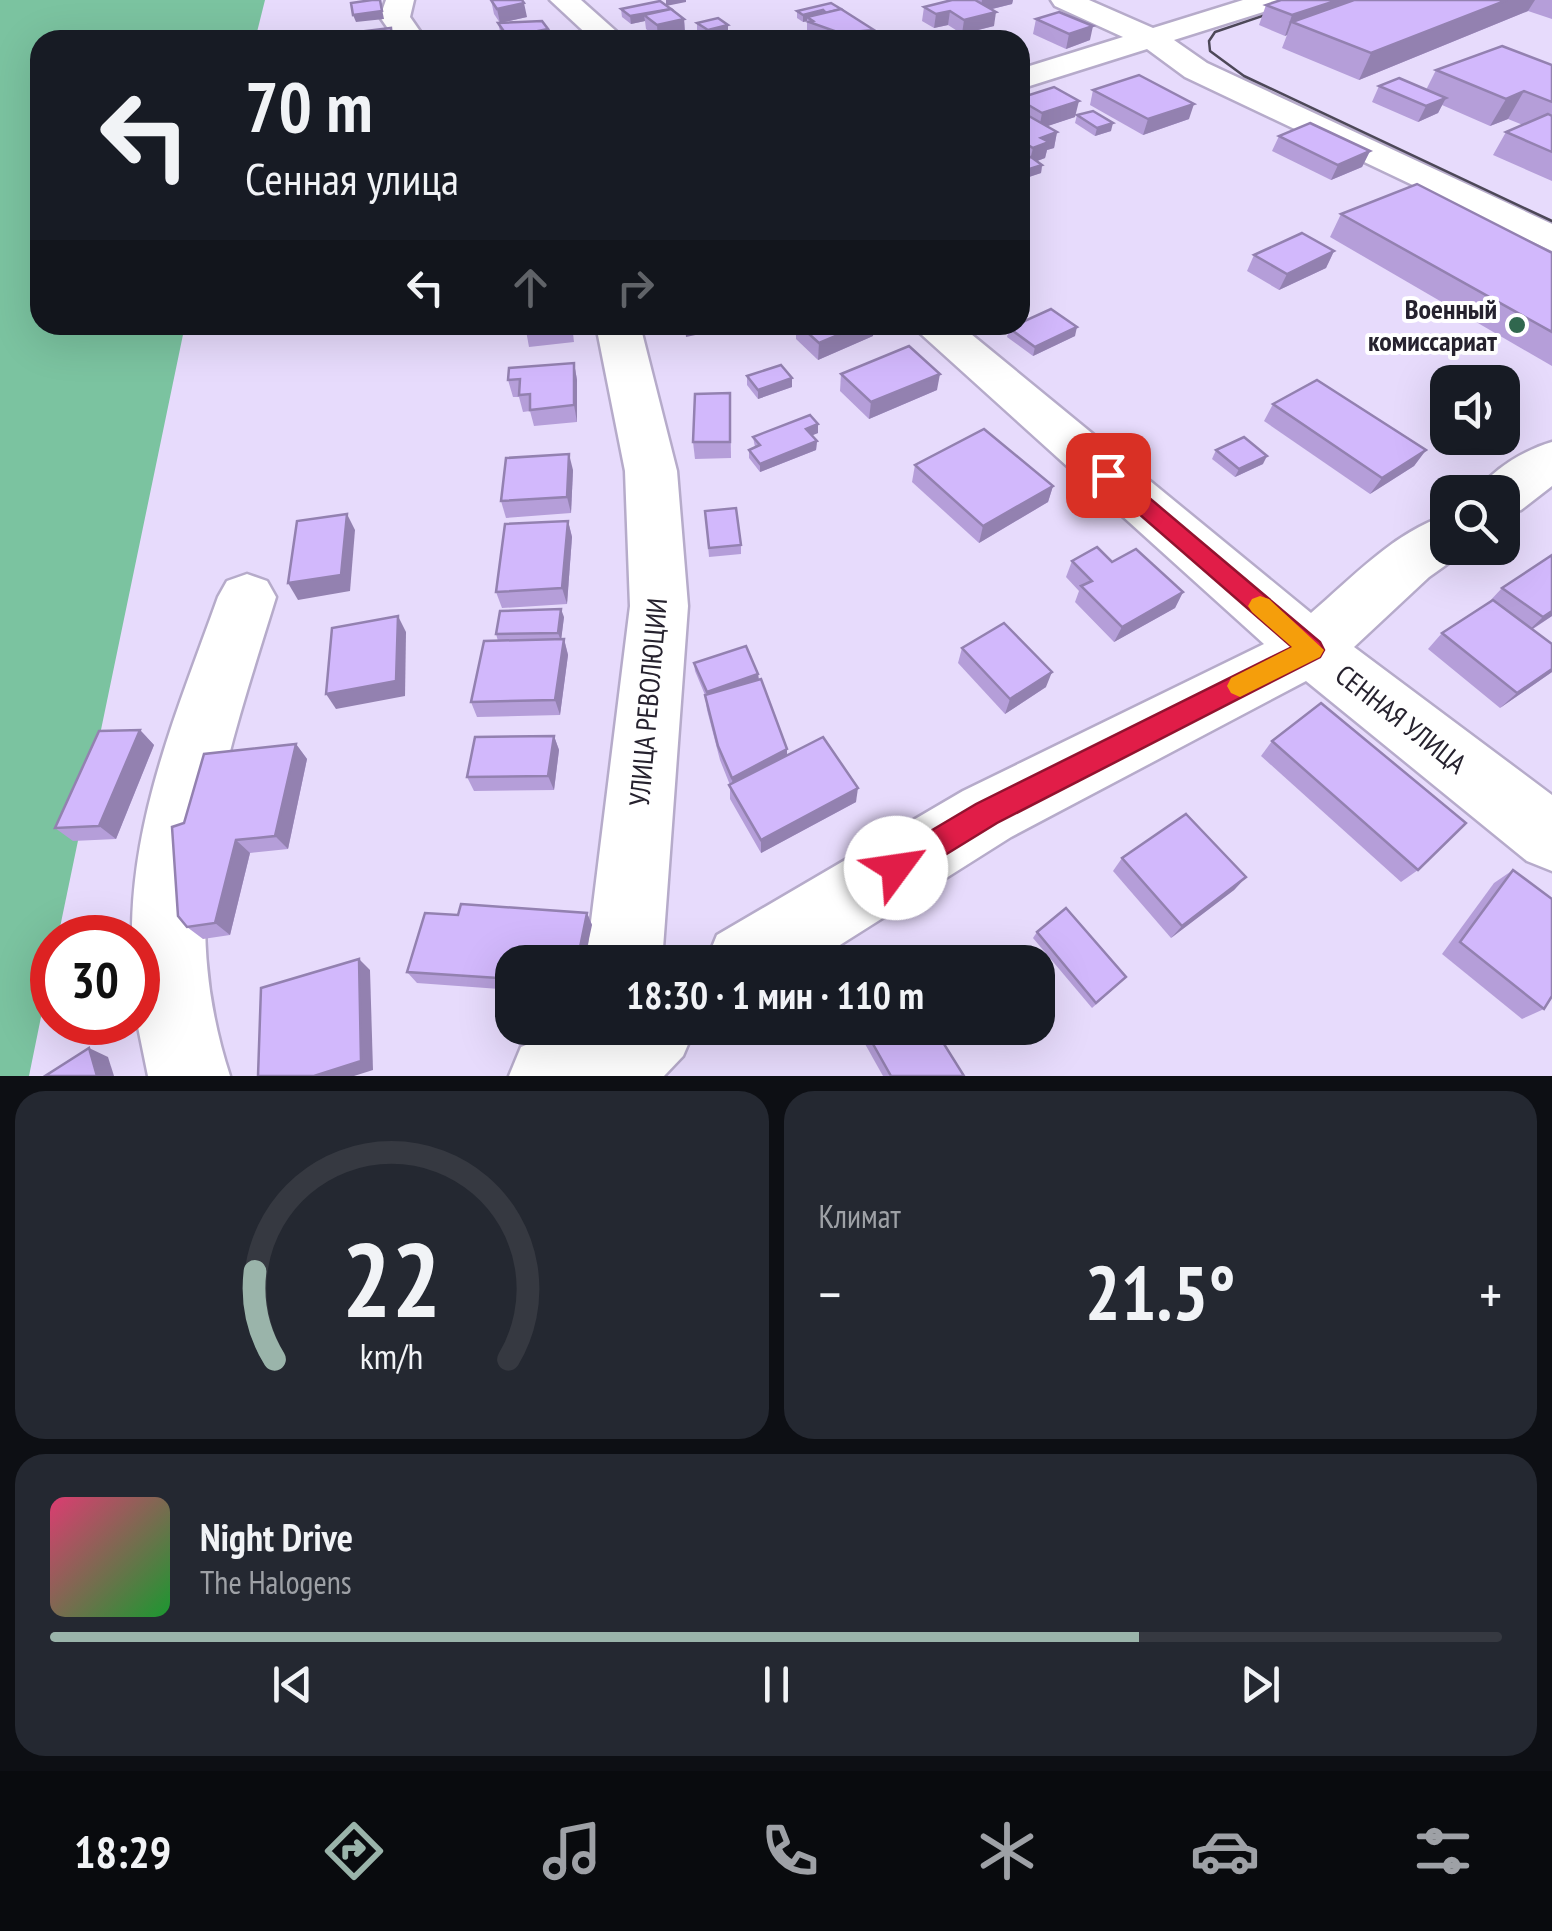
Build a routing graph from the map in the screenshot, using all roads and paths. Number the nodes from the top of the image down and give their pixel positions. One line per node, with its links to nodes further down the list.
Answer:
1 (400, 0): 5 (street)
2 (564, 0): 6 (street)
3 (1066, 0): 7 (street)
4 (1272, 0): 7 (street)
5 (404, 30)
6 (598, 30)
7 (1152, 38): 8 (street); 9 (street)
8 (1030, 77)
9 (1552, 240)
10 (620, 335): 18 (street, УЛИЦА РЕВОЛЮЦИИ)
11 (945, 335): 16 (street, СЕННАЯ УЛИЦА)
12 (1552, 460): 13 (street)
13 (1520, 483)
14 (1430, 548): 16 (street)
15 (248, 597): 20 (street)
16 (1312, 650): 17 (street, СЕННАЯ УЛИЦА); 19 (street)
17 (1552, 836)
18 (626, 945)
19 (772, 945)
20 (189, 1076)

